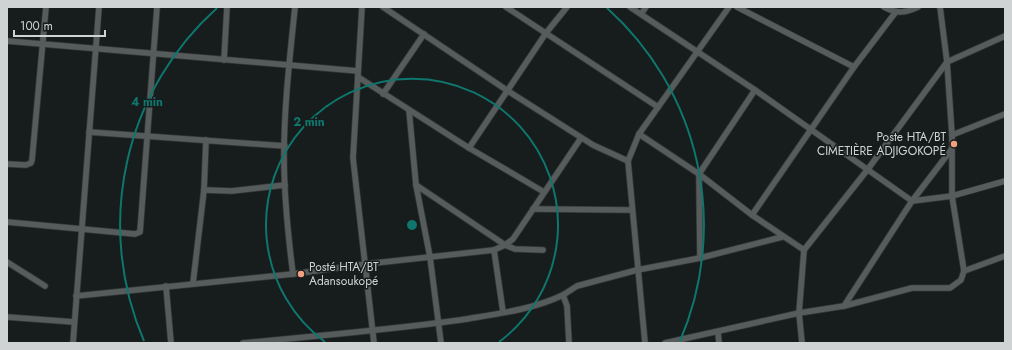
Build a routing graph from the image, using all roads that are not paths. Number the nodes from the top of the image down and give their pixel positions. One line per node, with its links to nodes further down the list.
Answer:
1 (46, 7): 23 (street)
2 (99, 7): 24 (street)
3 (157, 7): 26 (street)
4 (227, 7): 27 (street)
5 (295, 7): 29 (street)
6 (362, 7): 31 (street)
7 (384, 7): 19 (street)
8 (506, 7): 20 (street)
9 (568, 7): 20 (street)
10 (630, 7): 18 (street)
11 (646, 7): 18 (street)
12 (728, 7): 25 (street)
13 (736, 7): 30 (street)
14 (884, 7): 17 (street)
15 (918, 7): 17 (street)
16 (940, 7): 28 (street)
17 (895, 13): 30 (street)
18 (641, 14): 25 (street)
19 (424, 34): 33 (street); 34 (street)
20 (546, 34): 33 (street); 35 (street)
21 (1005, 36): 28 (street)
22 (7, 41): 23 (street)
23 (42, 44): 24 (street); 49 (street)
24 (96, 48): 26 (street); 39 (street)
25 (698, 50): 32 (street); 35 (street)
26 (153, 54): 27 (street); 42 (street)
27 (224, 60): 29 (street)
28 (947, 62): 41 (street); 50 (street)
29 (289, 65): 31 (street); 45 (street)
30 (854, 67): 38 (street)
31 (358, 74): 34 (street); 73 (street)
32 (755, 90): 38 (street); 51 (street)
33 (508, 91): 43 (street); 46 (street)
34 (383, 94): 36 (street)
35 (658, 107): 40 (street)
36 (409, 110): 46 (street); 54 (street)
37 (1005, 114): 41 (street)
38 (812, 130): 50 (street); 61 (street)
39 (89, 132): 42 (street); 63 (street)
40 (639, 134): 48 (street); 51 (street)
41 (952, 135): 47 (street)
42 (147, 137): 44 (street); 63 (street)
43 (581, 138): 48 (street); 56 (street)
44 (206, 140): 45 (street); 55 (street)
45 (285, 146): 53 (street)
46 (469, 148): 56 (street)
47 (951, 150): 57 (street); 58 (street)
48 (628, 161): 60 (street)
49 (7, 164)
50 (868, 169): 58 (street); 68 (street)
51 (698, 174): 61 (street); 71 (street)
52 (1005, 180): 57 (street)
53 (285, 186): 55 (street); 76 (street)
54 (416, 186): 65 (street); 70 (street)
55 (204, 190): 77 (street)
56 (544, 192): 59 (street)
57 (952, 196): 58 (street); 75 (street)
58 (912, 201): 82 (street)
59 (533, 208): 60 (street); 65 (street)
60 (631, 210): 74 (street)
61 (752, 215): 64 (street)
62 (7, 222): 63 (street)
63 (81, 229): 81 (street)
64 (782, 236): 68 (street); 71 (street)
65 (505, 245): 66 (street); 67 (street)
66 (494, 250): 70 (street); 83 (street)
67 (543, 250)
68 (804, 250): 84 (street)
69 (1005, 256): 75 (street)
70 (430, 258): 73 (street); 87 (street)
71 (700, 258): 74 (street)
72 (7, 262): 78 (street)
73 (366, 264): 76 (street); 88 (street)
74 (637, 270): 80 (street); 97 (street)
75 (964, 271): 82 (street)
76 (293, 274): 77 (street)
77 (193, 283): 79 (street)
78 (45, 286)
79 (166, 286): 81 (street); 92 (street)
80 (563, 295): 83 (street); 96 (street)
81 (76, 296): 86 (street)
82 (844, 306): 84 (street)
83 (504, 312): 87 (street)
84 (800, 313): 89 (street); 100 (street)
85 (7, 317): 86 (street)
86 (74, 322): 91 (street)
87 (438, 323): 88 (street); 95 (street)
88 (373, 330): 90 (street); 94 (street)
89 (718, 332): 98 (street); 99 (street)
90 (300, 340): 93 (street)
91 (73, 343)
92 (171, 343)
93 (243, 343)
94 (374, 343)
95 (441, 343)
96 (569, 343)
97 (645, 343)
98 (665, 343)
99 (719, 343)
100 (802, 343)

